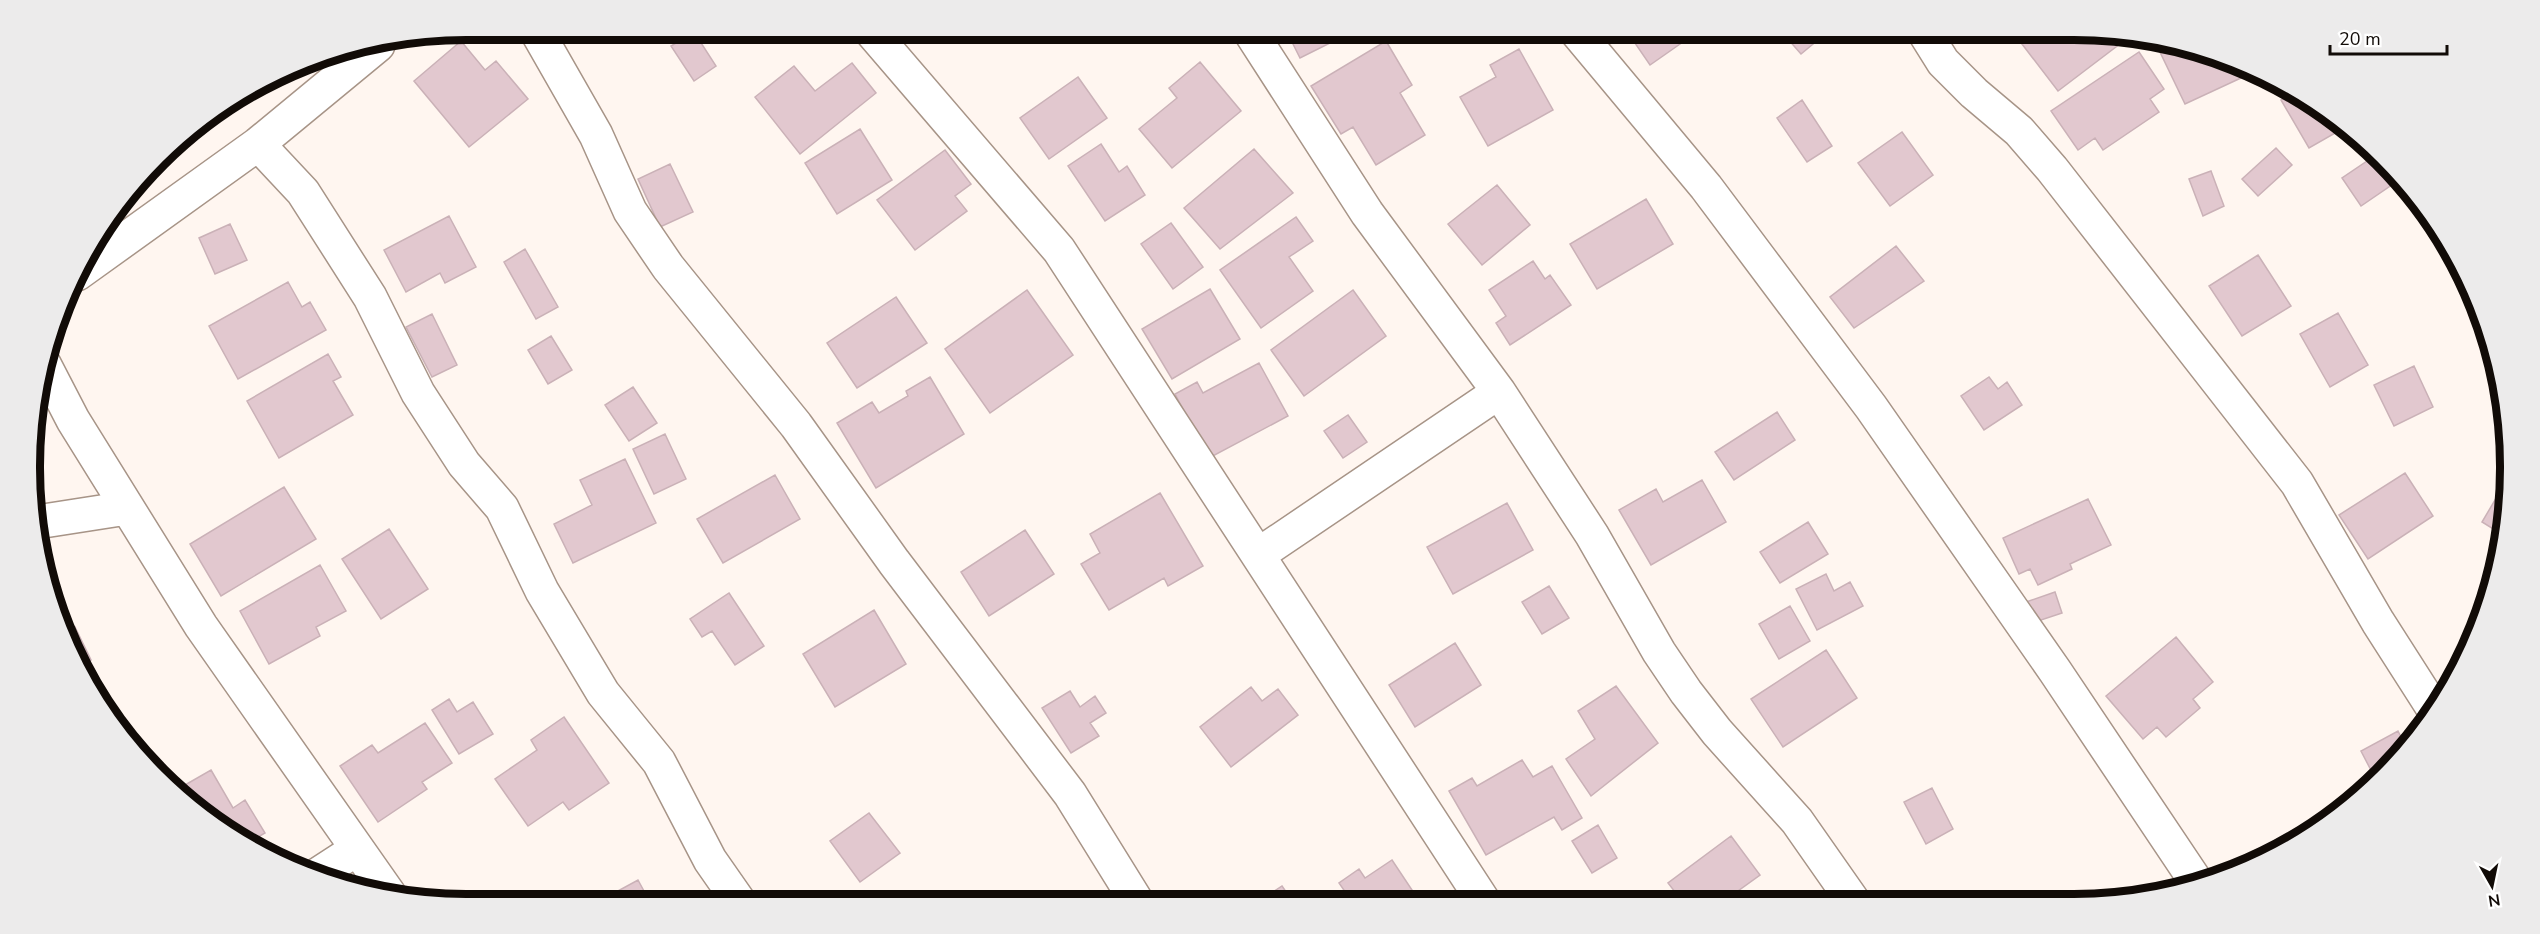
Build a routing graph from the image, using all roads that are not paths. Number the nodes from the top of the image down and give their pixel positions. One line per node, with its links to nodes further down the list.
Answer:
1 (542, 40): 22 (street)
2 (879, 40): 13 (street)
3 (1255, 40): 10 (street)
4 (1583, 40): 19 (street)
5 (1929, 40): 14 (street)
6 (369, 52): 7 (street)
7 (258, 144): 8 (street); 21 (street)
8 (93, 262)
9 (51, 377): 11 (street)
10 (1499, 392): 13 (street); 24 (street)
11 (127, 508): 12 (street); 17 (street)
12 (44, 521)
13 (1258, 555): 23 (street)
14 (2413, 676): 15 (street); 16 (street)
15 (2440, 684)
16 (2429, 702)
17 (357, 849): 18 (street); 20 (street)
18 (326, 869)
19 (2192, 876)
20 (382, 885)
21 (734, 894)
22 (1132, 894)
23 (1479, 894)
24 (1848, 894)

